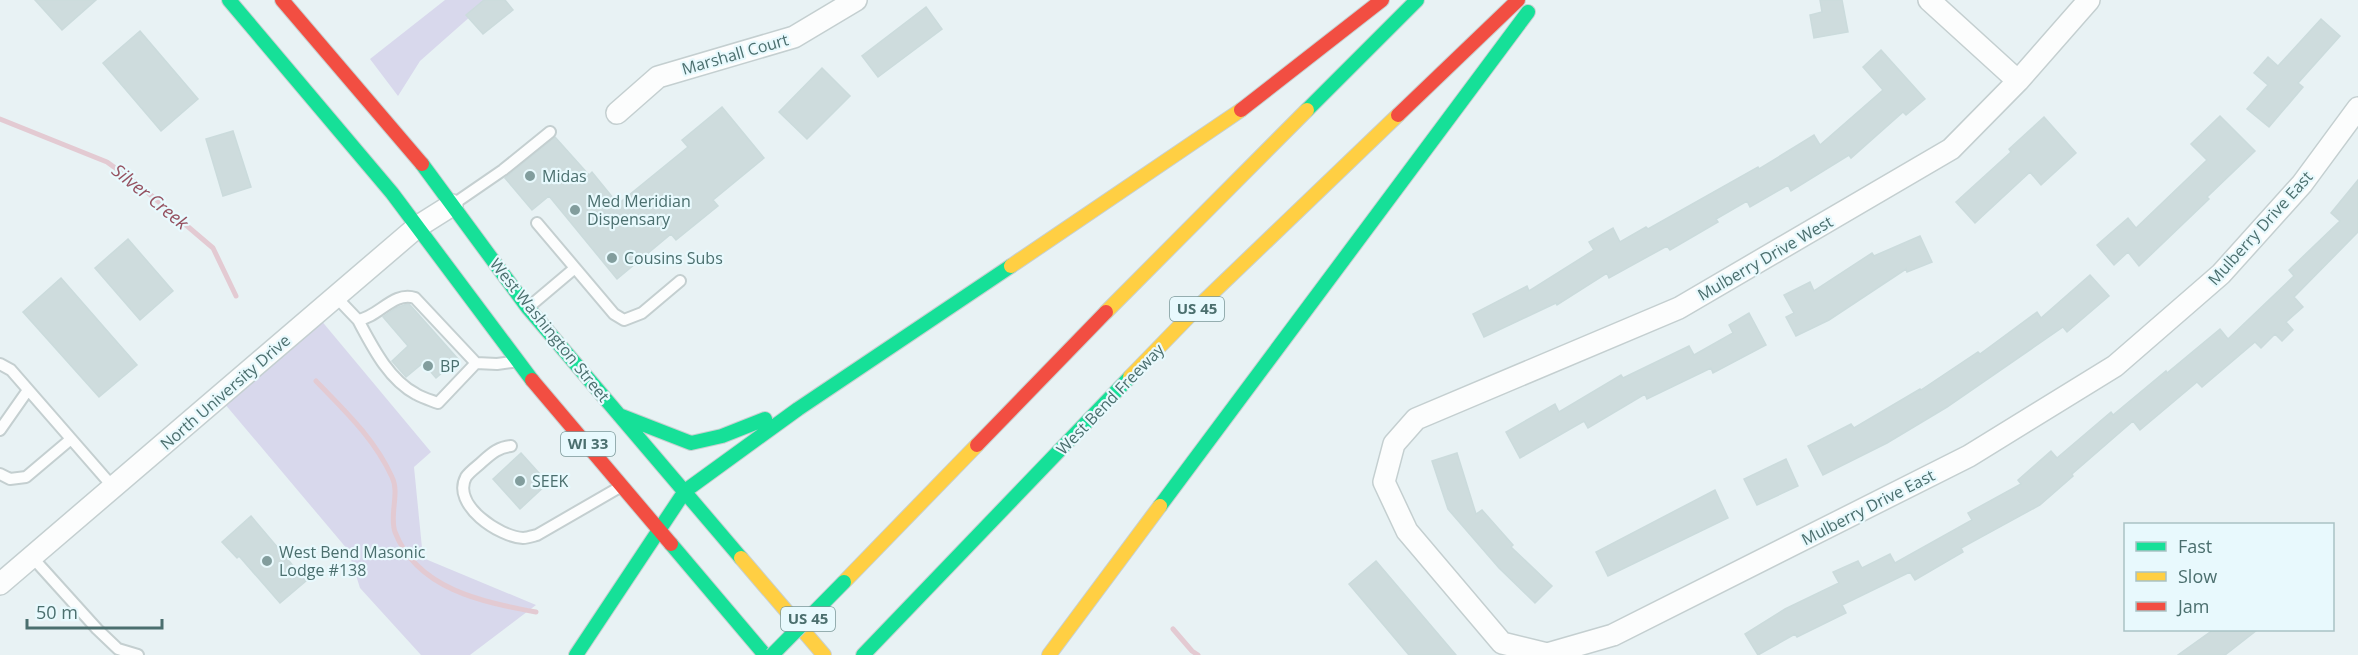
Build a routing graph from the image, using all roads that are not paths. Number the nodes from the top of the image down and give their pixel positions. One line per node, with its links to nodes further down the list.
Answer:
1 (229, 0): 16 (main road, WI 33)
2 (282, 0): 14 (main road, West Washington Street / WI 33)
3 (856, 0): 12 (street, Marshall Court)
4 (1382, 0): 26 (main road)
5 (1417, 0): 43 (main road, US 45, bridge)
6 (1518, 0): 45 (main road, West Bend Freeway / US 45)
7 (1537, 0): 46 (main road)
8 (1929, 0): 10 (street)
9 (2089, 0): 10 (street, Mulberry Drive West)
10 (2018, 81): 30 (street, Mulberry Drive West)
11 (2358, 108): 30 (street, Mulberry Drive East)
12 (617, 113)
13 (550, 132): 14 (lane)
14 (452, 205): 16 (street, North University Drive); 20 (main road, West Washington Street / WI 33)
15 (537, 223): 17 (lane)
16 (417, 227): 19 (street, North University Drive); 22 (main road, WI 33)
17 (575, 268): 18 (lane); 20 (lane)
18 (680, 281)
19 (336, 297): 21 (lane); 34 (street, North University Drive)
20 (528, 308): 27 (main road, West Washington Street / WI 33)
21 (358, 320): 23 (lane); 23 (lane)
22 (516, 361): 23 (lane); 33 (main road, WI 33)
23 (476, 363)
24 (0, 364): 25 (lane)
25 (28, 390): 28 (lane); 29 (lane)
26 (798, 408): 27 (main road); 35 (main road)
27 (619, 415): 35 (main road, West Washington Street / WI 33)
28 (0, 430)
29 (71, 440): 32 (lane); 34 (lane)
30 (1394, 444)
31 (512, 446): 33 (lane)
32 (0, 474)
33 (622, 485): 36 (main road, WI 33)
34 (113, 487): 37 (street, North University Drive)
35 (684, 491): 36 (main road); 44 (main road, West Washington Street / WI 33)
36 (658, 530): 41 (main road); 42 (main road, WI 33)
37 (32, 557): 38 (street, North University Drive); 39 (lane)
38 (0, 584)
39 (118, 652): 40 (lane)
40 (138, 655)
41 (576, 655)
42 (765, 655)
43 (772, 655)
44 (824, 655)
45 (863, 655)
46 (1049, 655)

